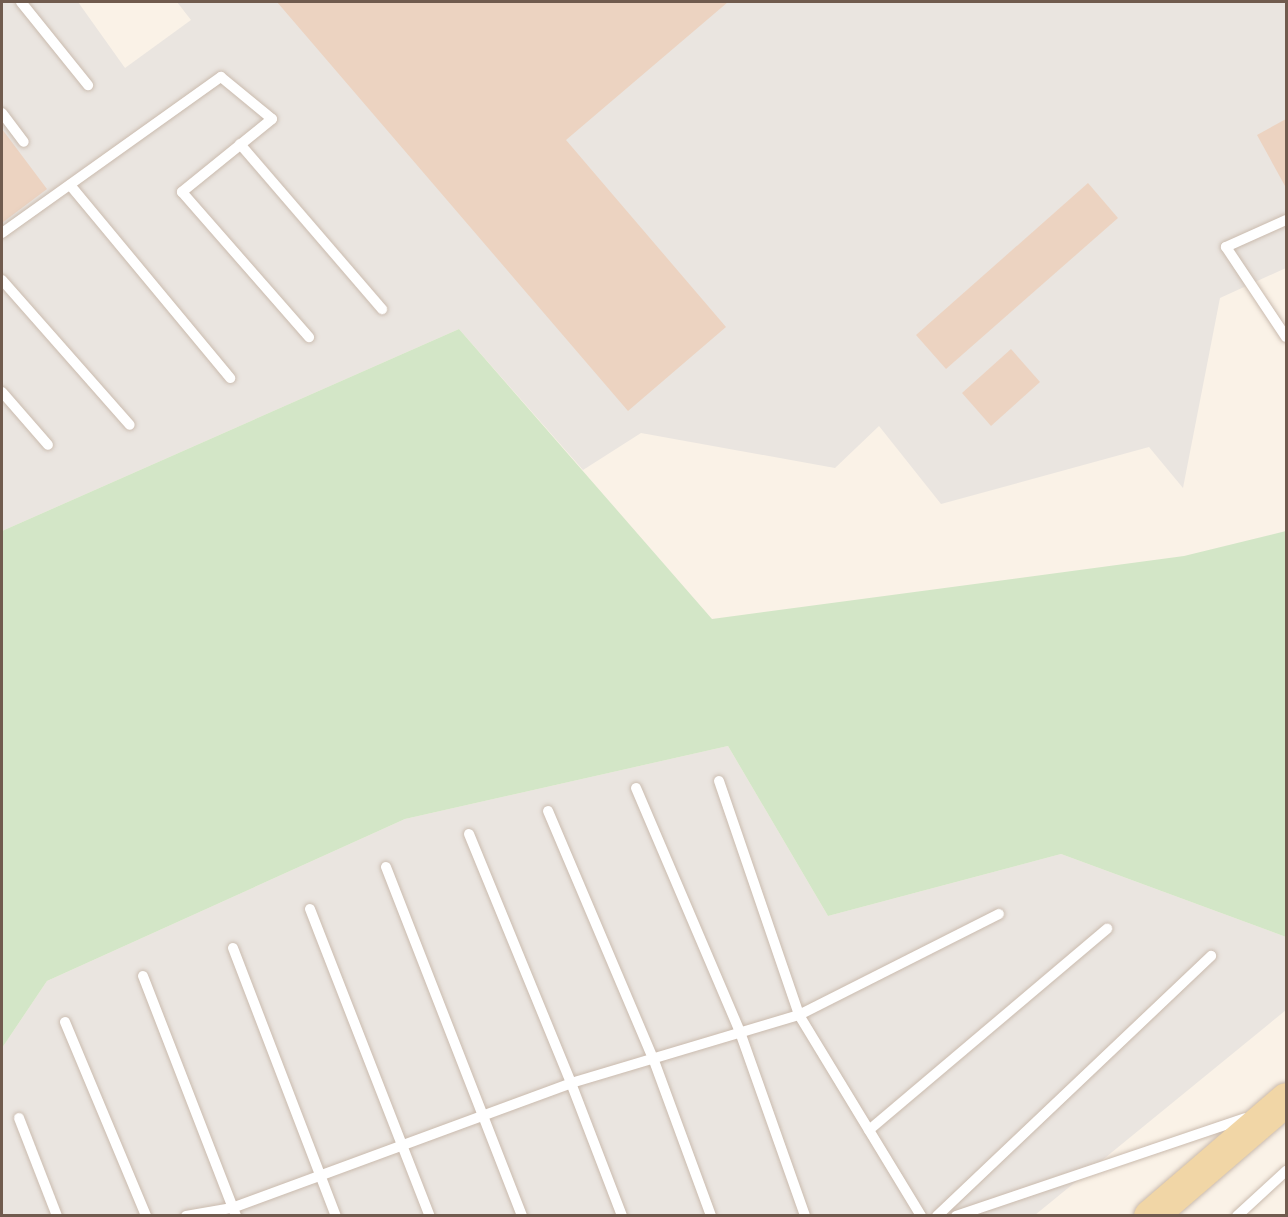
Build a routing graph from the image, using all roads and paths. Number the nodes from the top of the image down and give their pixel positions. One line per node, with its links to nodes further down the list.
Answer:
1 (21, 2): 2 (lane)
2 (88, 85)
3 (2, 113): 4 (lane)
4 (24, 142)
5 (240, 144): 6 (lane); 10 (lane); 11 (lane)
6 (70, 184): 8 (lane); 13 (lane)
7 (1287, 220): 12 (lane)
8 (2, 234)
9 (2, 280): 15 (lane)
10 (382, 309)
11 (309, 337)
12 (1287, 337)
13 (230, 378)
14 (2, 392): 16 (lane)
15 (130, 425)
16 (48, 445)
17 (719, 781): 28 (lane)
18 (636, 788): 30 (lane)
19 (548, 811): 31 (lane)
20 (469, 834): 32 (lane)
21 (386, 867): 34 (lane)
22 (310, 909): 37 (lane)
23 (999, 914): 28 (lane)
24 (1107, 929): 36 (lane)
25 (233, 948): 39 (lane)
26 (1211, 956): 51 (lane)
27 (143, 976): 40 (lane)
28 (799, 1015): 30 (lane); 36 (lane)
29 (65, 1022): 42 (lane)
30 (740, 1032): 31 (lane); 49 (lane)
31 (653, 1058): 32 (lane); 48 (lane)
32 (571, 1083): 34 (lane); 47 (lane)
33 (1281, 1103): 52 (lane); 53 (main road)
34 (482, 1115): 37 (lane); 46 (lane)
35 (19, 1118): 41 (lane)
36 (869, 1130): 50 (lane)
37 (402, 1144): 39 (lane); 45 (lane)
38 (1287, 1171): 54 (lane)
39 (321, 1176): 40 (lane); 44 (lane)
40 (234, 1212): 43 (lane)
41 (57, 1215)
42 (146, 1215)
43 (186, 1215)
44 (336, 1215)
45 (430, 1215)
46 (522, 1215)
47 (622, 1215)
48 (711, 1215)
49 (805, 1215)
50 (921, 1215)
51 (937, 1215)
52 (956, 1215)
53 (1150, 1215)
54 (1237, 1215)

